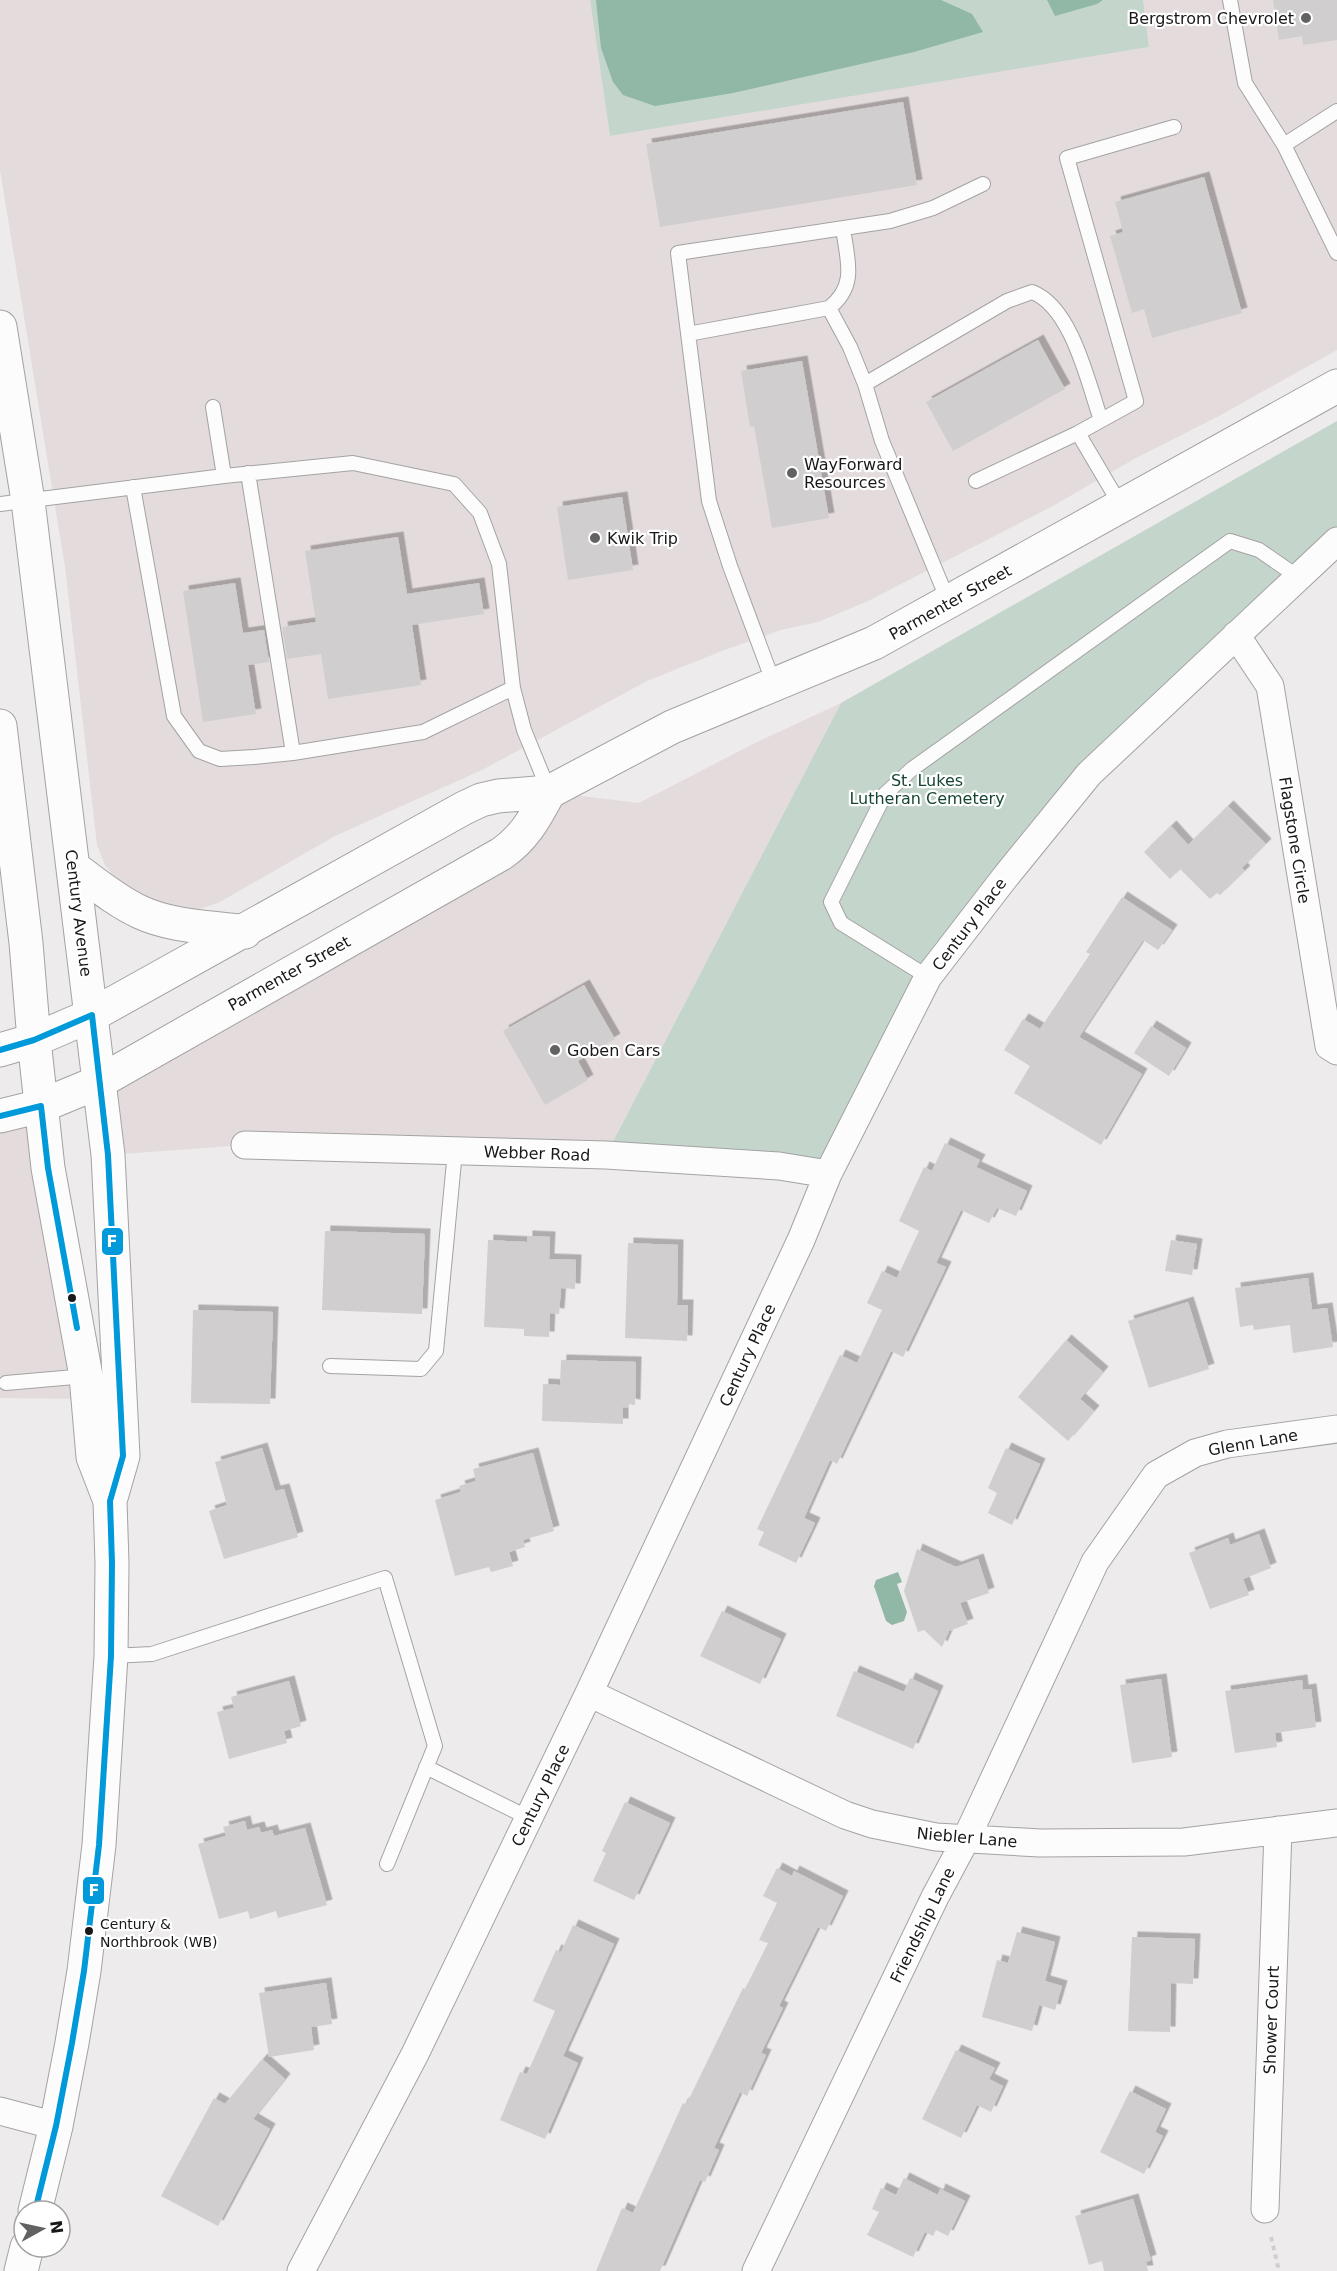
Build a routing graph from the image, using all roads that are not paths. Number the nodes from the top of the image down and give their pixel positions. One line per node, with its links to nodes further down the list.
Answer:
1 (1230, 0): 4 (lane)
2 (1337, 111): 4 (lane)
3 (1174, 127): 14 (lane)
4 (1284, 145): 7 (lane)
5 (983, 184): 6 (lane)
6 (843, 228): 8 (lane); 10 (lane)
7 (1337, 253)
8 (829, 308): 10 (lane); 11 (lane)
9 (0, 327): 20 (main road, Century Avenue)
10 (688, 334): 26 (lane)
11 (865, 384): 14 (lane); 24 (lane)
12 (1337, 386): 21 (main road, Parmenter Street)
13 (213, 408): 17 (lane)
14 (1101, 420): 15 (lane)
15 (1078, 433): 18 (lane); 21 (lane)
16 (248, 473): 17 (lane); 27 (lane); 29 (lane)
17 (224, 476): 19 (lane)
18 (976, 481)
19 (132, 487): 20 (lane); 29 (lane)
20 (14, 503): 31 (main road, Century Avenue)
21 (1121, 506): 24 (main road, Parmenter Street)
22 (1337, 541): 23 (street, Century Place)
23 (1298, 577): 25 (street, Century Place); 33 (lane)
24 (949, 603): 26 (main road, Parmenter Street)
25 (1236, 635): 33 (street, Century Place); 37 (street, Flagstone Circle)
26 (774, 684): 30 (main road, Parmenter Street)
27 (513, 688): 29 (lane); 30 (lane)
28 (0, 726): 35 (main road, Century Avenue)
29 (292, 753)
30 (549, 792): 32 (main road, Parmenter Street); 38 (main road, Parmenter Street)
31 (74, 868): 32 (main road); 34 (main road, Century Avenue)
32 (245, 932): 34 (main road, Parmenter Street)
33 (928, 977): 43 (street, Century Place)
34 (92, 1015): 35 (main road, Parmenter Street); 38 (main road, Century Avenue)
35 (34, 1040): 36 (main road, Parmenter Street); 39 (main road, Century Avenue)
36 (0, 1050)
37 (1337, 1051)
38 (99, 1082): 39 (main road, Parmenter Street); 48 (main road, Century Avenue)
39 (41, 1106): 40 (main road, Parmenter Street); 45 (main road, Century Avenue)
40 (0, 1116)
41 (245, 1145): 42 (street, Webber Road)
42 (455, 1151): 43 (street, Webber Road); 44 (lane)
43 (828, 1174): 51 (street, Century Place)
44 (330, 1366)
45 (86, 1376): 46 (lane); 48 (main road, Century Avenue)
46 (6, 1383)
47 (1337, 1429): 49 (street, Glenn Lane)
48 (110, 1501): 50 (main road, Century Avenue)
49 (1087, 1579): 56 (street, Friendship Lane)
50 (111, 1656): 52 (lane); 59 (main road, Century Avenue)
51 (589, 1693): 53 (street, Century Place); 56 (street, Niebler Lane)
52 (426, 1767): 53 (lane); 57 (lane)
53 (529, 1818): 62 (street, Century Place)
54 (1337, 1823): 55 (street, Niebler Lane)
55 (1278, 1830): 56 (street, Niebler Lane); 61 (street, Shower Court)
56 (966, 1839): 63 (street, Friendship Lane)
57 (387, 1864)
58 (0, 2111): 59 (street)
59 (56, 2126): 60 (main road, Century Avenue)
60 (38, 2199)
61 (1265, 2209)
62 (301, 2271)
63 (756, 2271)

